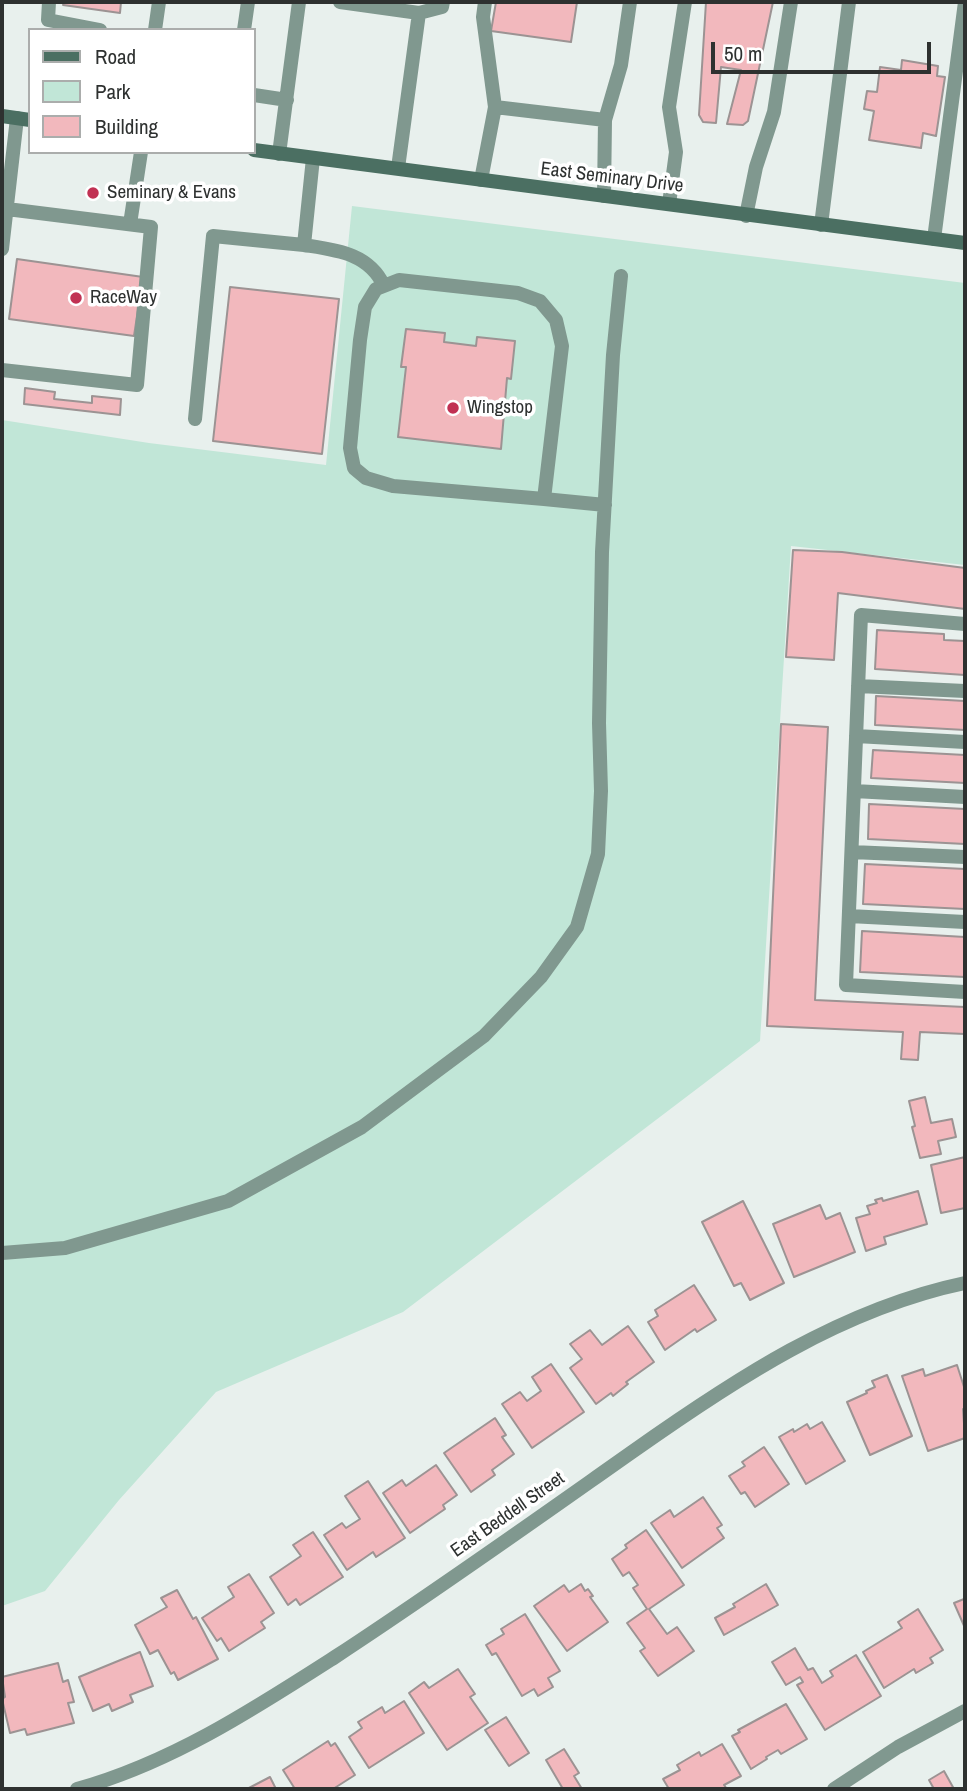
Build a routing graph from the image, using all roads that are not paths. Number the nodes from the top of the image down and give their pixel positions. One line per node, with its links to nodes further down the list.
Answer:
1 (49, 2): 14 (street)
2 (159, 2): 15 (street)
3 (248, 2): 16 (street)
4 (299, 2): 18 (street)
5 (340, 2): 13 (street)
6 (443, 2): 13 (street)
7 (485, 2): 19 (street)
8 (630, 2): 22 (street)
9 (685, 2): 30 (street)
10 (791, 2): 32 (street)
11 (849, 2): 34 (street)
12 (965, 2): 35 (street)
13 (419, 13): 27 (street)
14 (90, 28)
15 (155, 28)
16 (244, 28)
17 (256, 95): 18 (street)
18 (287, 100): 25 (street)
19 (495, 107): 22 (street); 28 (street)
20 (2, 116): 21 (main road)
21 (24, 119): 31 (street)
22 (605, 120): 29 (street)
23 (256, 150): 25 (main road, East Seminary Drive)
24 (141, 154): 33 (street)
25 (279, 154): 26 (main road, East Seminary Drive)
26 (313, 158): 27 (main road, East Seminary Drive); 37 (street)
27 (398, 168): 28 (main road, East Seminary Drive)
28 (481, 180): 29 (main road, East Seminary Drive)
29 (604, 196): 30 (main road, East Seminary Drive)
30 (669, 204): 32 (main road, East Seminary Drive)
31 (5, 213): 33 (street); 38 (street)
32 (746, 216): 34 (main road, East Seminary Drive)
33 (130, 224): 41 (street)
34 (821, 225): 35 (main road, East Seminary Drive)
35 (934, 239): 36 (main road, East Seminary Drive)
36 (965, 243)
37 (304, 245): 40 (street); 42 (street)
38 (2, 249)
39 (621, 276): 44 (street)
40 (384, 286): 43 (street); 43 (street)
41 (2, 370)
42 (195, 419)
43 (544, 499): 44 (street)
44 (605, 505): 57 (street)
45 (965, 624): 46 (street)
46 (858, 686): 47 (street); 48 (street)
47 (965, 691)
48 (856, 736): 49 (street); 50 (street)
49 (965, 742)
50 (854, 791): 51 (street); 52 (street)
51 (965, 797)
52 (852, 852): 53 (street); 54 (street)
53 (965, 857)
54 (849, 916): 55 (street); 56 (street)
55 (965, 922)
56 (965, 992)
57 (2, 1253)
58 (965, 1283): 60 (street, East Beddell Street)
59 (965, 1711): 61 (street)
60 (77, 1789)
61 (834, 1789)

